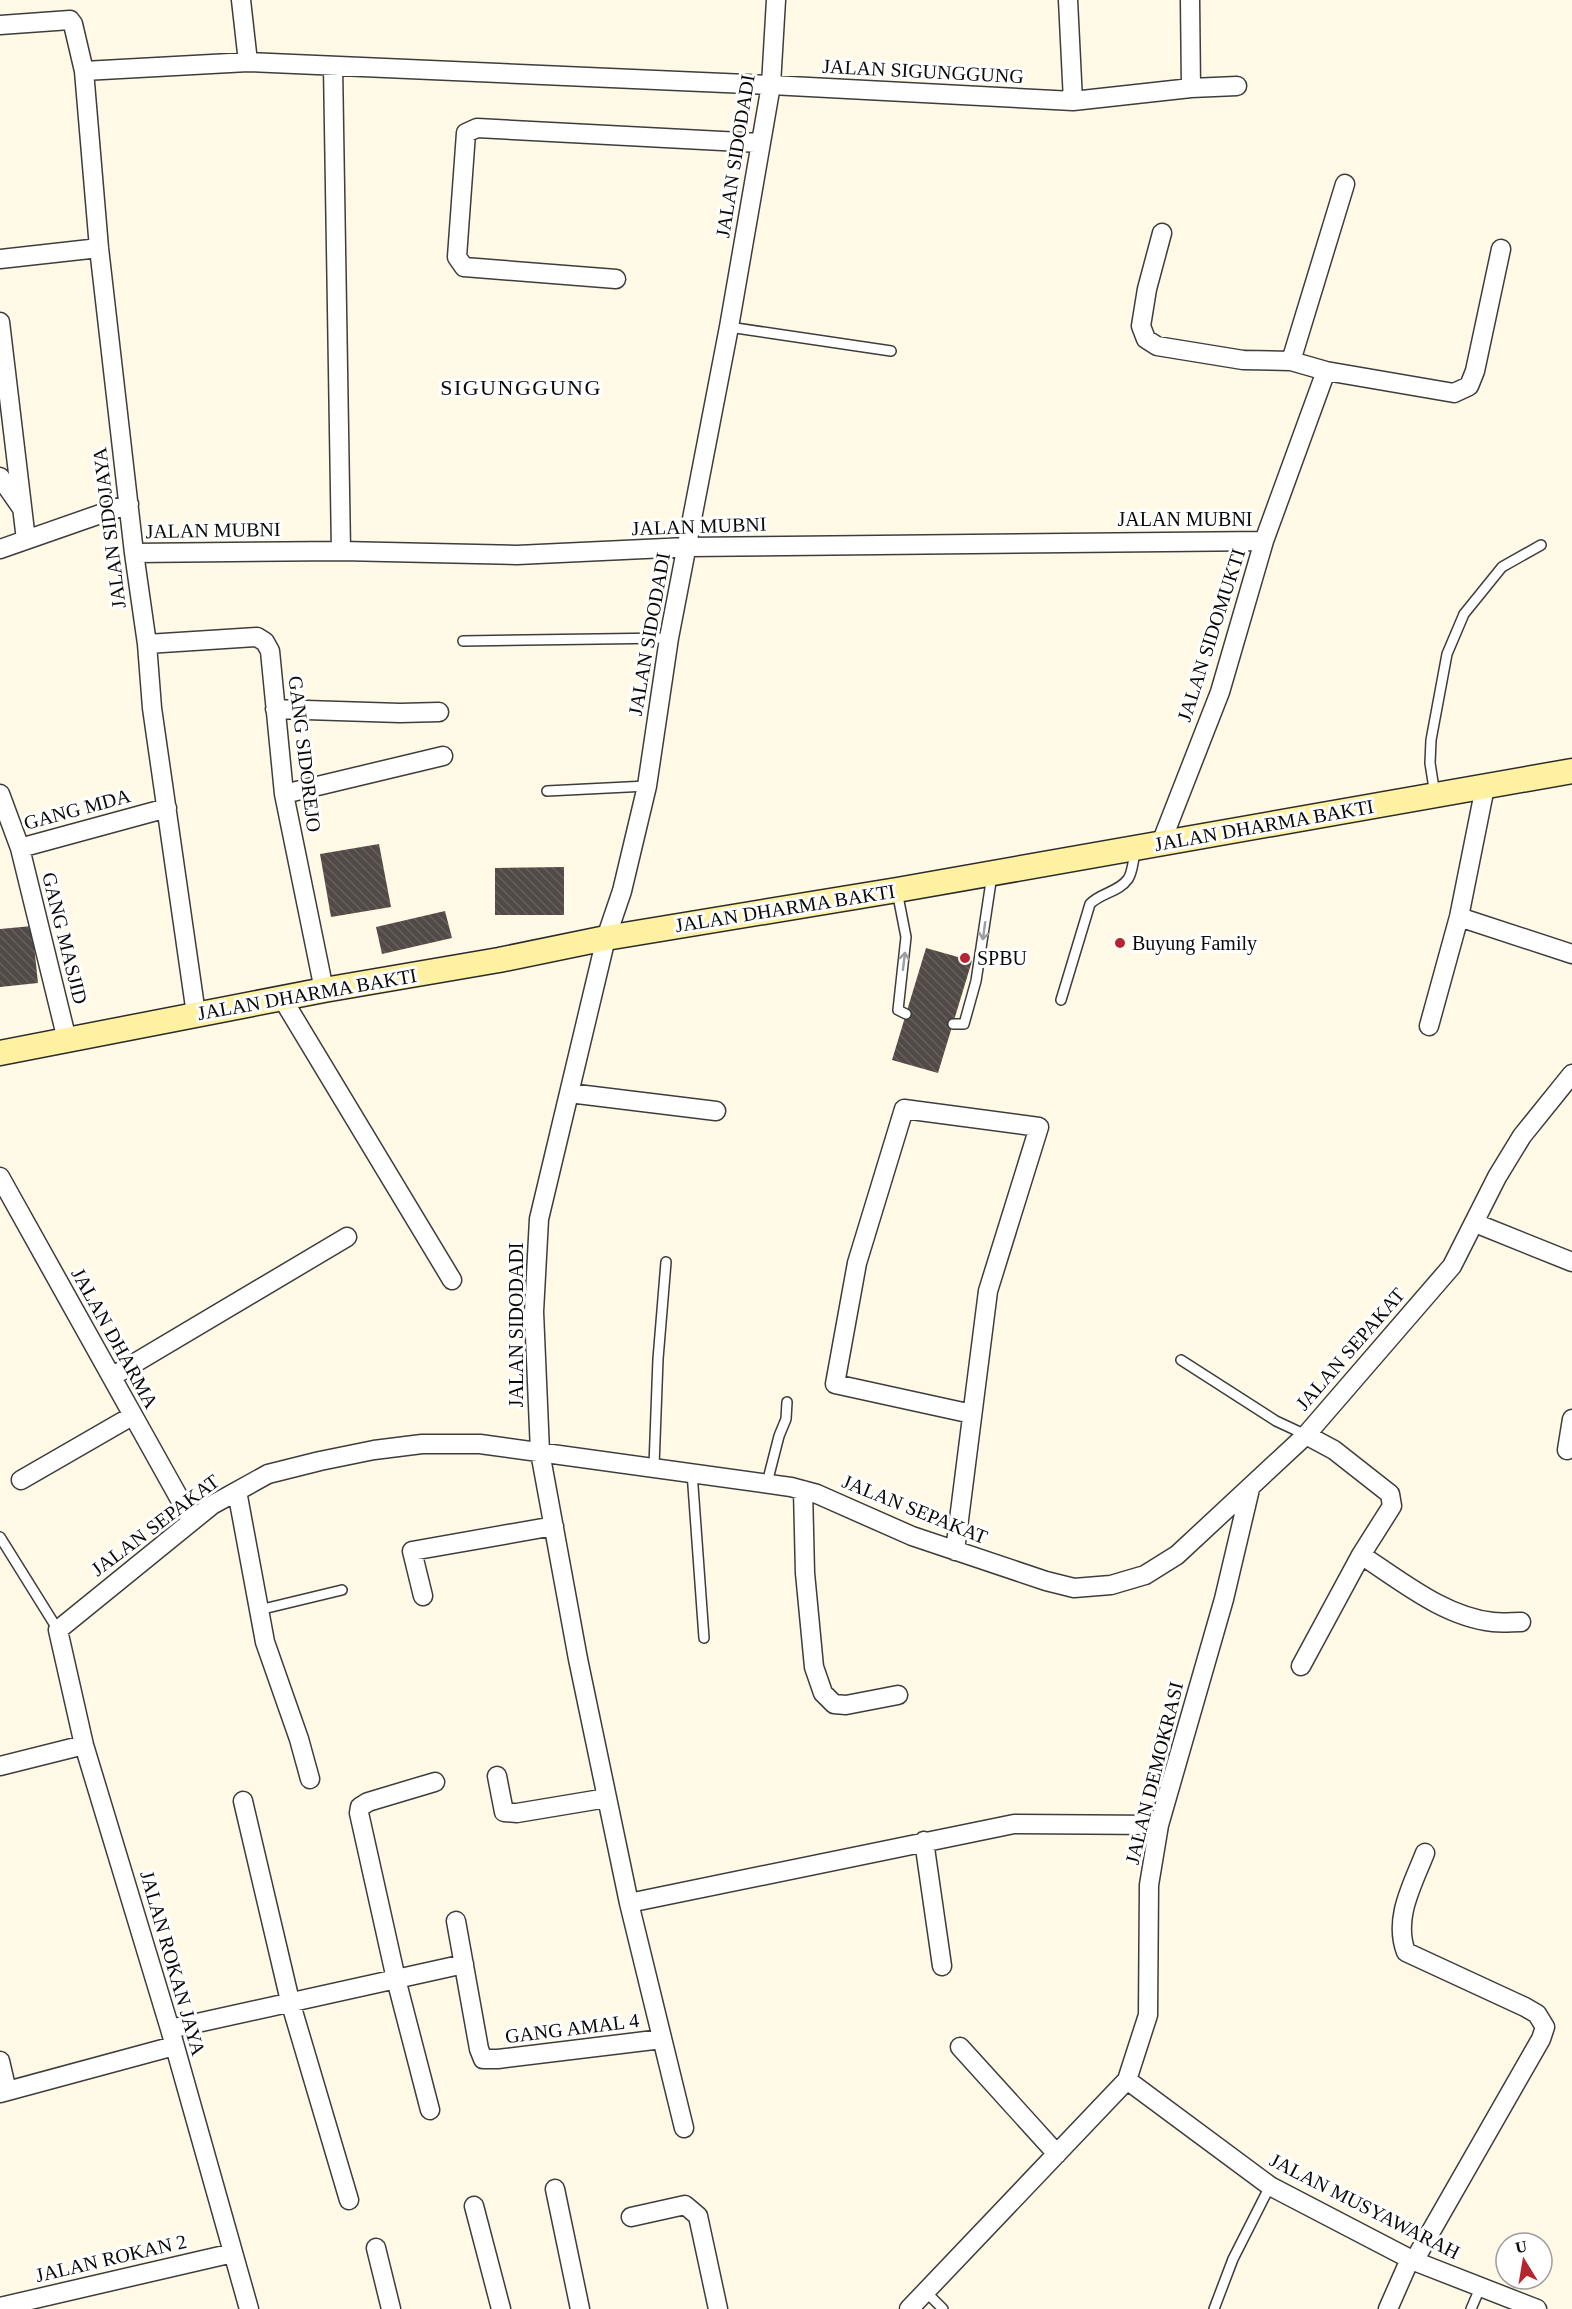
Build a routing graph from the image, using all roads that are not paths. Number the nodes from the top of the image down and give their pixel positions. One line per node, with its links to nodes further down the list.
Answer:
1 (241, 0): 6 (street)
2 (776, 0): 9 (street, JALAN SIDODADI)
3 (1068, 0): 12 (street)
4 (1190, 0): 11 (street)
5 (0, 25): 8 (street, JALAN SIDOJAYA)
6 (248, 62): 7 (street, JALAN SIGUNGGUNG); 8 (street, JALAN SIGUNGGUNG)
7 (333, 66): 9 (street, JALAN SIGUNGGUNG); 33 (street)
8 (84, 71): 16 (street, JALAN SIDOJAYA)
9 (771, 85): 12 (street, JALAN SIGUNGGUNG); 13 (street, JALAN SIDODADI)
10 (1237, 86): 11 (street, JALAN SIGUNGGUNG)
11 (1191, 88): 12 (street, JALAN SIGUNGGUNG)
12 (1073, 102)
13 (760, 143): 19 (street); 21 (street, JALAN SIDODADI)
14 (1345, 184): 23 (street)
15 (1162, 233): 23 (street)
16 (99, 248): 18 (street); 26 (street, JALAN SIDOJAYA)
17 (1501, 249): 24 (street)
18 (0, 259)
19 (616, 279)
20 (0, 322): 27 (street)
21 (729, 327): 22 (lane); 31 (street, JALAN SIDODADI)
22 (891, 351)
23 (1291, 361): 24 (street)
24 (1326, 370): 29 (street, JALAN SIDOMUKTI)
25 (0, 477): 27 (street)
26 (129, 504): 28 (street); 34 (street, JALAN SIDOJAYA)
27 (24, 511): 28 (street)
28 (26, 540): 32 (street)
29 (1264, 541): 31 (street, JALAN MUBNI); 49 (street, JALAN SIDOMUKTI)
30 (1541, 545): 47 (lane)
31 (687, 548): 33 (street, JALAN MUBNI); 35 (street, JALAN SIDODADI)
32 (0, 549)
33 (340, 551): 34 (street, JALAN MUBNI)
34 (134, 553): 37 (street, JALAN SIDOJAYA)
35 (669, 638): 36 (lane); 42 (street, JALAN SIDODADI)
36 (463, 641)
37 (147, 644): 38 (street, GANG SIDOREJO); 48 (street, JALAN SIDOJAYA)
38 (275, 709): 39 (street); 46 (street, GANG SIDOREJO)
39 (440, 712)
40 (443, 756): 46 (street)
41 (1572, 771): 43 (main road, JALAN DHARMA BAKTI)
42 (647, 786): 44 (lane); 55 (street, JALAN SIDODADI)
43 (1485, 787): 47 (main road, JALAN DHARMA BAKTI); 54 (street)
44 (546, 791)
45 (0, 794): 51 (street, GANG MDA)
46 (284, 794): 57 (street, GANG SIDOREJO)
47 (1435, 796): 49 (main road, JALAN DHARMA BAKTI)
48 (167, 808): 51 (street, GANG MDA); 60 (street, JALAN SIDOJAYA)
49 (1161, 843): 50 (main road, JALAN DHARMA BAKTI)
50 (1136, 847): 52 (main road, JALAN DHARMA BAKTI); 59 (lane)
51 (20, 848): 64 (street, GANG MASJID)
52 (993, 873): 53 (main road, JALAN DHARMA BAKTI); 62 (lane, one-way to 62)
53 (897, 890): 55 (main road, JALAN DHARMA BAKTI); 61 (lane, one-way to 53)
54 (1460, 917): 56 (street); 63 (street)
55 (606, 938): 57 (main road, JALAN DHARMA BAKTI); 67 (street, JALAN SIDODADI)
56 (1572, 954)
57 (324, 990): 58 (main road, JALAN DHARMA BAKTI)
58 (282, 998): 60 (main road, JALAN DHARMA BAKTI); 74 (street)
59 (1061, 1000)
60 (196, 1014): 64 (main road, JALAN DHARMA BAKTI)
61 (906, 1014)
62 (953, 1024)
63 (1429, 1026)
64 (66, 1040): 65 (main road, JALAN DHARMA BAKTI)
65 (0, 1053)
66 (1572, 1074): 70 (street, JALAN SEPAKAT)
67 (569, 1093): 68 (street); 83 (street, JALAN SIDODADI)
68 (716, 1111)
69 (1, 1183): 76 (street, JALAN DHARMA)
70 (1475, 1223): 73 (street); 81 (street, JALAN SEPAKAT)
71 (346, 1237): 76 (street)
72 (666, 1262): 84 (lane)
73 (1572, 1262)
74 (452, 1280)
75 (1181, 1360): 81 (lane)
76 (113, 1376): 79 (street, JALAN DHARMA)
77 (787, 1402): 87 (lane)
78 (972, 1414): 78 (street); 94 (street)
79 (132, 1416): 86 (street); 91 (street, JALAN DHARMA)
80 (1572, 1419): 82 (street)
81 (1306, 1435): 88 (street, JALAN SEPAKAT); 95 (street)
82 (1567, 1450)
83 (540, 1452): 84 (street, JALAN SEPAKAT); 90 (street, JALAN SEPAKAT); 92 (street, JALAN SIDODADI)
84 (654, 1467): 85 (street, JALAN SEPAKAT)
85 (692, 1472): 87 (street, JALAN SEPAKAT); 101 (lane)
86 (21, 1480)
87 (767, 1483): 89 (street, JALAN SEPAKAT)
88 (1250, 1489): 94 (street, JALAN SEPAKAT); 111 (street, JALAN DEMOKRASI)
89 (803, 1490): 94 (street, JALAN SEPAKAT); 103 (street)
90 (237, 1491): 91 (street, JALAN SEPAKAT); 98 (street)
91 (192, 1521): 100 (street, JALAN SEPAKAT)
92 (554, 1526): 97 (street); 109 (street, JALAN SIDODADI)
93 (0, 1537): 100 (lane)
94 (955, 1551)
95 (1361, 1555): 99 (street); 102 (street)
96 (342, 1590): 98 (lane)
97 (423, 1596)
98 (259, 1610): 107 (street)
99 (1521, 1622)
100 (58, 1630): 104 (street, JALAN ROKAN JAYA)
101 (704, 1638)
102 (1301, 1666)
103 (898, 1695)
104 (84, 1745): 105 (street); 120 (street, JALAN ROKAN JAYA)
105 (0, 1766)
106 (497, 1776): 109 (street)
107 (310, 1779)
108 (435, 1782): 118 (street)
109 (607, 1798): 114 (street, JALAN SIDODADI)
110 (243, 1801): 119 (street)
111 (1160, 1825): 112 (street); 124 (street, JALAN DEMOKRASI)
112 (924, 1841): 114 (street); 117 (street)
113 (1425, 1853): 136 (street)
114 (629, 1903): 121 (street, JALAN SIDODADI)
115 (456, 1921): 116 (street, GANG AMAL 4)
116 (464, 1965): 118 (street); 121 (street, GANG AMAL 4)
117 (942, 1966)
118 (396, 1979): 119 (street); 126 (street)
119 (290, 2001): 120 (street); 131 (street)
120 (172, 2037): 125 (street); 135 (street, JALAN ROKAN JAYA)
121 (662, 2040): 127 (street, JALAN SIDODADI)
122 (960, 2047): 128 (street)
123 (0, 2061): 125 (street)
124 (1127, 2080): 128 (street, JALAN DEMOKRASI); 129 (street, JALAN MUSYAWARAH)
125 (4, 2092)
126 (430, 2110)
127 (684, 2128)
128 (1057, 2154): 138 (street, JALAN DEMOKRASI)
129 (1270, 2186): 136 (street, JALAN MUSYAWARAH); 147 (lane)
130 (555, 2189): 143 (street)
131 (349, 2200)
132 (474, 2206): 142 (street)
133 (631, 2217): 144 (street)
134 (376, 2248): 141 (street)
135 (233, 2253): 139 (street, JALAN ROKAN 2); 140 (street, JALAN ROKAN JAYA)
136 (1412, 2260): 137 (street, JALAN MUSYAWARAH); 148 (street)
137 (1480, 2288): 149 (lane); 150 (street, JALAN MUSYAWARAH)
138 (926, 2292): 145 (street, JALAN DEMOKRASI); 146 (lane)
139 (0, 2307)
140 (249, 2309)
141 (391, 2309)
142 (501, 2309)
143 (580, 2309)
144 (718, 2309)
145 (909, 2309)
146 (943, 2309)
147 (1214, 2309)
148 (1388, 2309)
149 (1471, 2309)
150 (1537, 2309)

